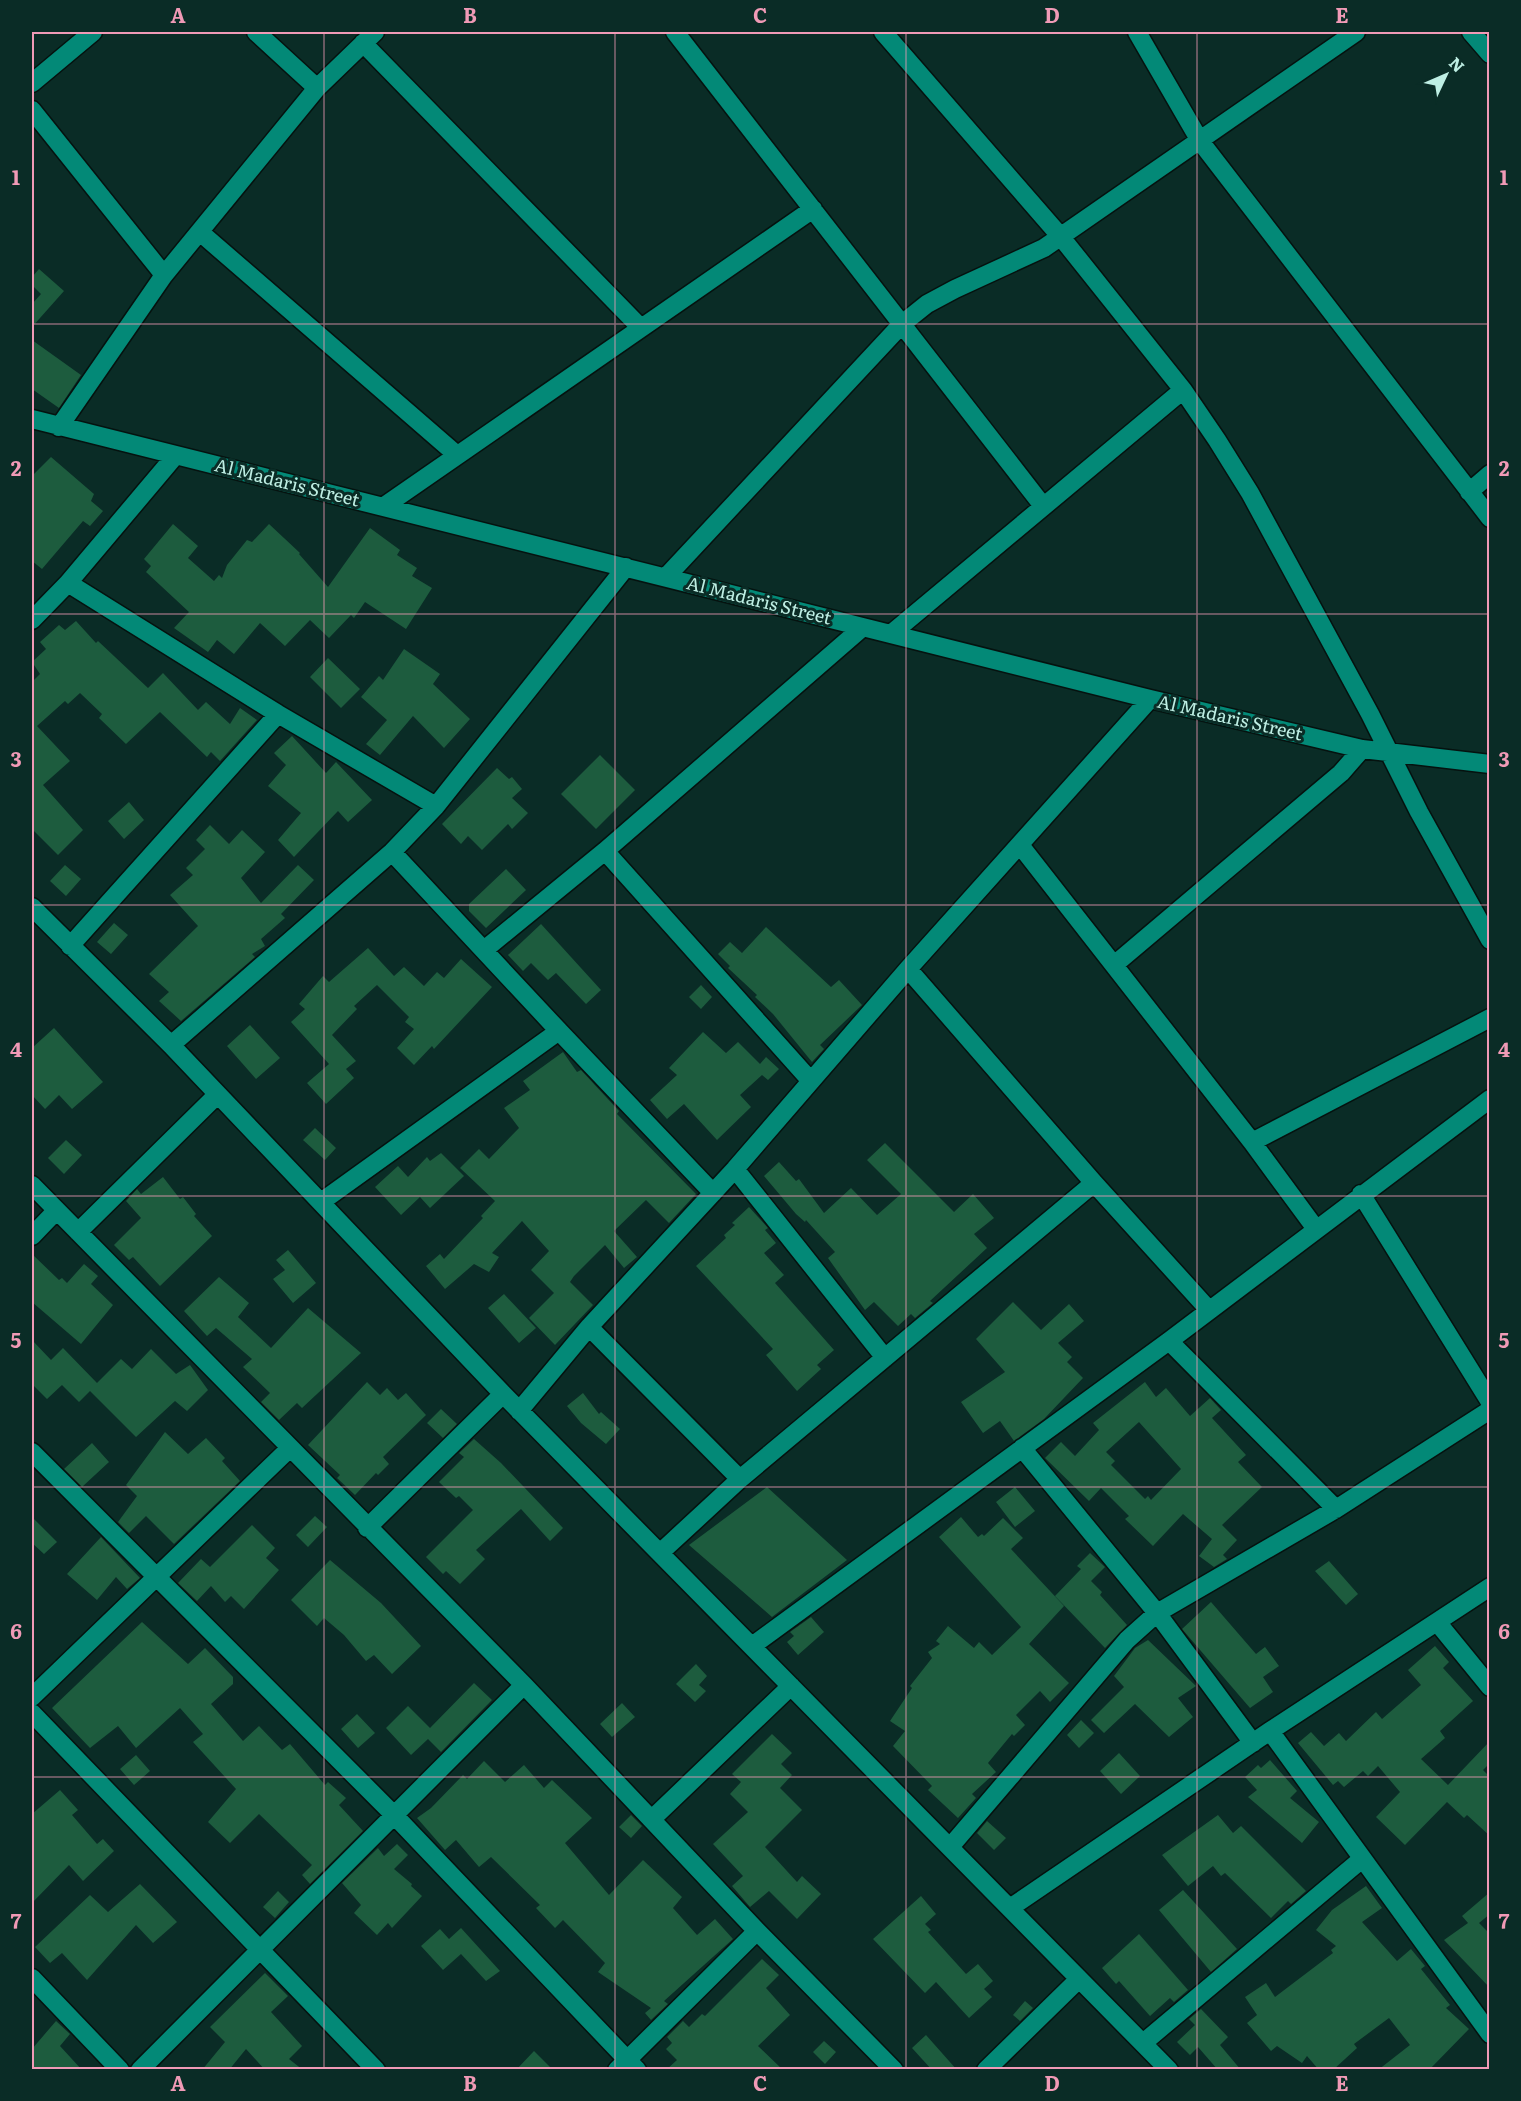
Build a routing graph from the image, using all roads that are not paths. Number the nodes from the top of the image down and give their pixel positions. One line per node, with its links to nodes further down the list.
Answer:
1 (93, 32): 10 (street)
2 (256, 32): 11 (street)
3 (675, 32): 14 (street)
4 (883, 32): 16 (street)
5 (1137, 32): 13 (street)
6 (1356, 32): 13 (street)
7 (1471, 32): 9 (street)
8 (369, 37): 11 (street); 19 (street)
9 (1490, 54)
10 (32, 84)
11 (316, 88): 15 (street)
12 (32, 110): 17 (street)
13 (1200, 141): 16 (street); 26 (street)
14 (813, 209): 18 (street); 19 (street)
15 (201, 233): 17 (street); 23 (street)
16 (1061, 237): 18 (street); 20 (street)
17 (164, 275): 22 (street)
18 (902, 324): 27 (street); 31 (street)
19 (641, 328): 23 (street)
20 (1183, 390): 27 (street); 39 (street)
21 (32, 419): 22 (street, Al Madaris Street)
22 (58, 427): 24 (street, Al Madaris Street)
23 (457, 455): 28 (street)
24 (175, 456): 28 (street, Al Madaris Street); 32 (street)
25 (1490, 474): 26 (street)
26 (1469, 492): 29 (street)
27 (1043, 506): 35 (street)
28 (383, 507): 30 (street, Al Madaris Street)
29 (1490, 518)
30 (626, 567): 31 (street, Al Madaris Street); 41 (street)
31 (666, 577): 34 (street, Al Madaris Street)
32 (68, 583): 33 (street); 37 (street)
33 (32, 620)
34 (863, 627): 35 (street, Al Madaris Street); 43 (street)
35 (891, 634): 36 (street, Al Madaris Street)
36 (1150, 699): 38 (street, Al Madaris Street); 42 (street)
37 (278, 714): 41 (street); 47 (street)
38 (1362, 748): 39 (street, Al Madaris Street); 49 (street)
39 (1390, 752): 40 (street, Al Madaris Street); 46 (street)
40 (1490, 764)
41 (435, 806): 44 (street)
42 (1020, 845): 49 (street); 50 (street)
43 (605, 851): 48 (street); 54 (street)
44 (392, 852): 48 (street); 53 (street)
45 (32, 908): 47 (street)
46 (1490, 940)
47 (70, 946): 53 (street)
48 (484, 951): 52 (street)
49 (1114, 964): 57 (street)
50 (908, 969): 54 (street); 59 (street)
51 (1490, 1018): 57 (street)
52 (559, 1031): 61 (street); 63 (street)
53 (171, 1045): 55 (street)
54 (810, 1080): 58 (street)
55 (217, 1095): 63 (street); 66 (street)
56 (1490, 1099): 62 (street)
57 (1252, 1142): 65 (street)
58 (735, 1170): 61 (street); 71 (street)
59 (1094, 1183): 68 (street); 71 (street)
60 (32, 1185): 64 (street)
61 (713, 1192): 69 (street)
62 (1360, 1194): 65 (street); 73 (street)
63 (321, 1202): 72 (street)
64 (56, 1211): 66 (street); 67 (street)
65 (1316, 1229): 68 (street)
66 (78, 1232): 77 (street)
67 (32, 1236)
68 (1209, 1310): 70 (street)
69 (589, 1327): 75 (street); 79 (street)
70 (1168, 1341): 76 (street); 80 (street)
71 (885, 1358): 79 (street)
72 (503, 1395): 75 (street); 81 (street)
73 (1490, 1402)
74 (1490, 1410): 80 (street)
75 (519, 1411): 82 (street)
76 (1022, 1448): 85 (street); 87 (street)
77 (289, 1449): 81 (street); 83 (street)
78 (32, 1452): 83 (street)
79 (740, 1479): 82 (street)
80 (1336, 1509): 85 (street)
81 (367, 1528): 88 (street)
82 (661, 1552): 87 (street)
83 (156, 1579): 91 (street); 95 (street)
84 (1490, 1587): 86 (street)
85 (1157, 1613): 94 (street); 97 (street)
86 (1437, 1622): 90 (street); 93 (street)
87 (752, 1646): 89 (street)
88 (524, 1685): 95 (street); 96 (street)
89 (791, 1686): 96 (street); 97 (street)
90 (1490, 1687)
91 (32, 1697)
92 (32, 1713): 101 (street)
93 (1270, 1731): 94 (street); 98 (street)
94 (1252, 1743): 99 (street)
95 (393, 1815): 101 (street); 106 (street)
96 (653, 1818): 100 (street)
97 (950, 1847): 99 (street)
98 (1362, 1859): 104 (street); 105 (street)
99 (1010, 1908): 103 (street)
100 (757, 1931): 106 (street); 110 (street)
101 (260, 1947): 108 (street); 109 (street)
102 (32, 1978): 107 (street)
103 (1079, 1979): 105 (street); 111 (street)
104 (1490, 2034)
105 (1143, 2043): 112 (street)
106 (627, 2066)
107 (120, 2070)
108 (140, 2070)
109 (376, 2070)
110 (894, 2070)
111 (986, 2070)
112 (1169, 2070)

